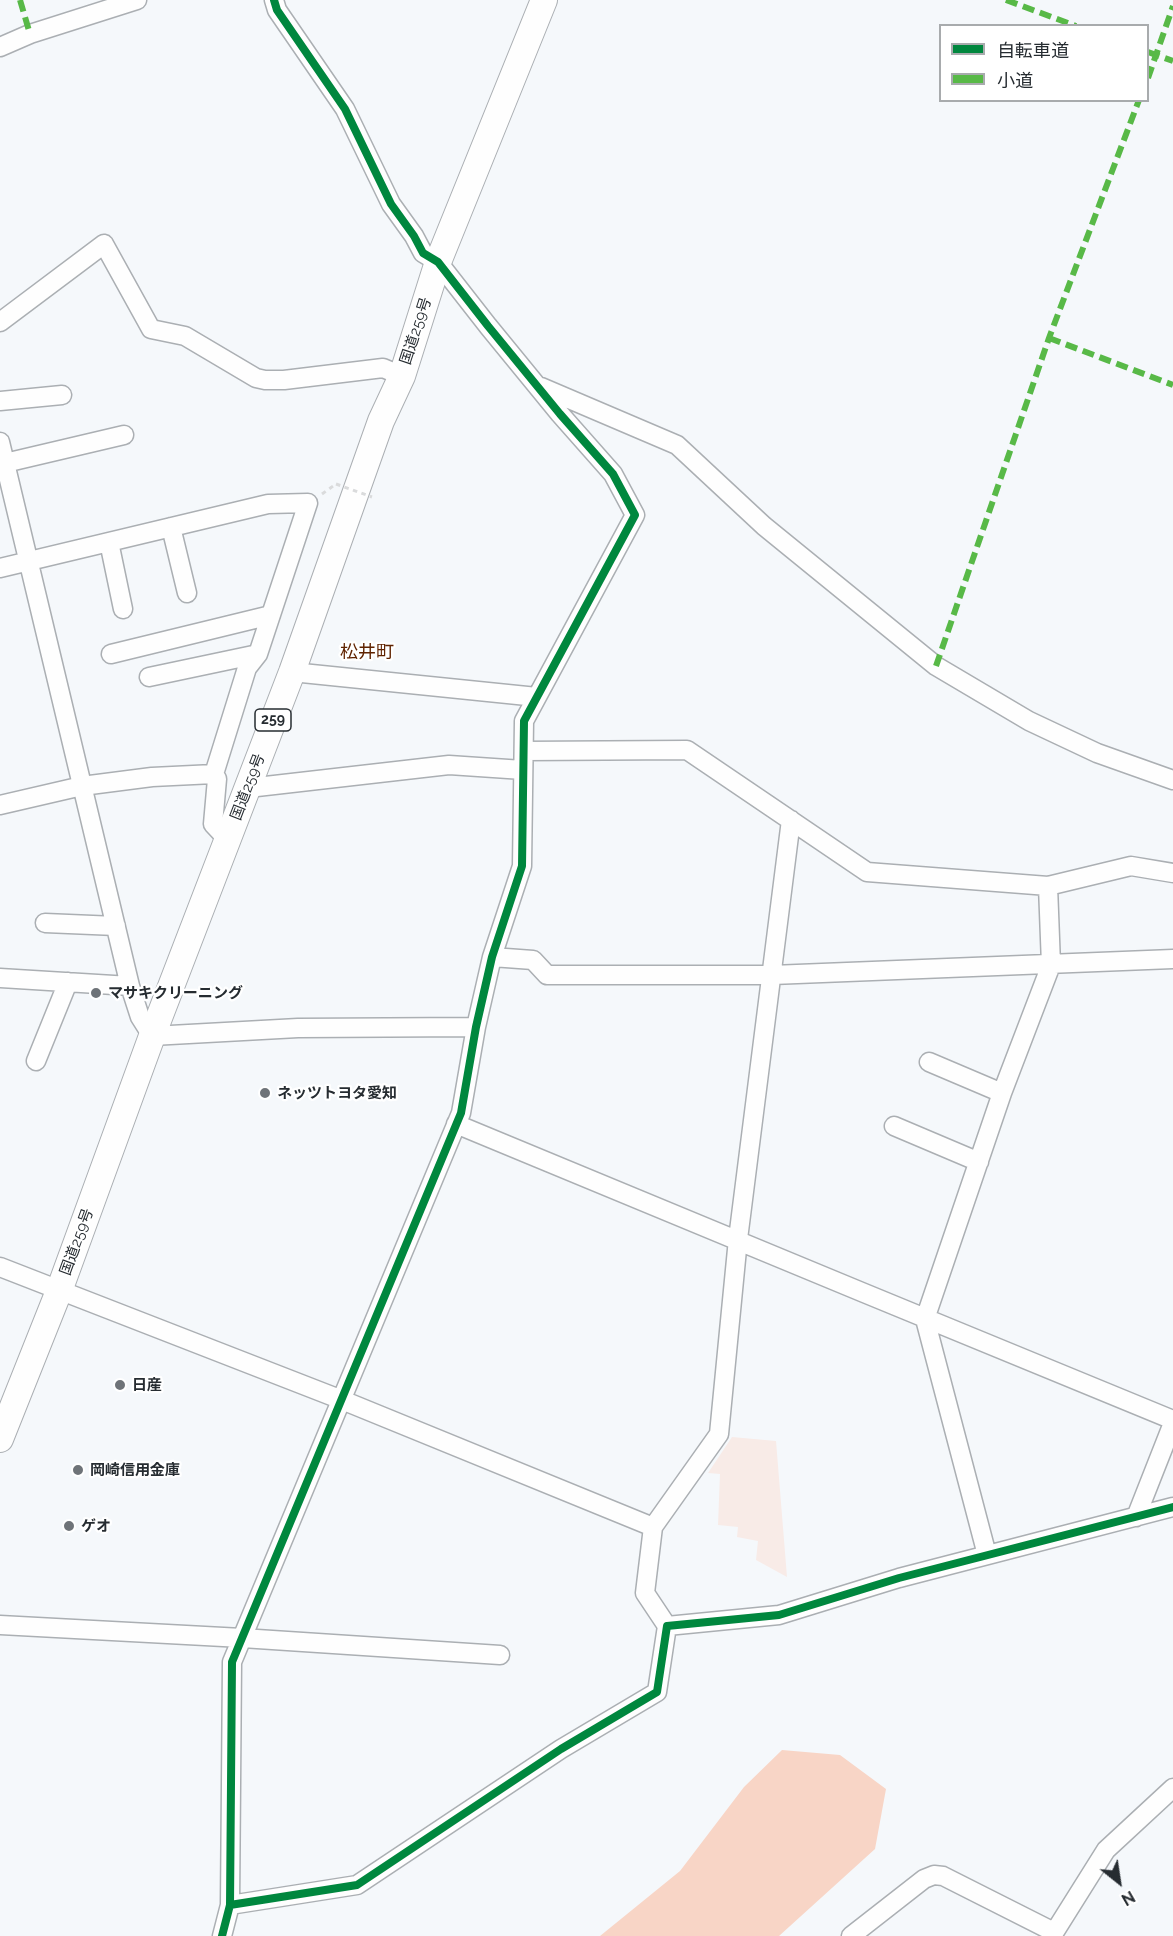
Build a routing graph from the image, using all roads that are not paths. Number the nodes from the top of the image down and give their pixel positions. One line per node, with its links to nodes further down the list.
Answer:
1 (137, 0): 4 (street)
2 (274, 0): 5 (street)
3 (544, 0): 5 (highway, 国道259号 / 259)
4 (0, 47)
5 (438, 262): 7 (highway, 国道259号 / 259); 8 (street)
6 (0, 322): 7 (street)
7 (402, 376): 23 (highway, 国道259号 / 259)
8 (536, 385): 25 (street); 29 (street)
9 (62, 395): 10 (street)
10 (0, 401)
11 (124, 435): 13 (street)
12 (0, 442): 13 (street)
13 (5, 463): 16 (street)
14 (171, 527): 15 (street); 18 (street); 20 (street)
15 (109, 542): 16 (street); 19 (street)
16 (28, 561): 17 (street); 30 (street)
17 (0, 568)
18 (187, 593)
19 (123, 609)
20 (271, 615): 21 (street); 22 (street)
21 (111, 654)
22 (258, 654): 24 (street); 28 (street)
23 (292, 672): 25 (street); 31 (highway, 国道259号 / 259)
24 (149, 678)
25 (537, 696): 26 (street)
26 (524, 751): 27 (street); 33 (street)
27 (523, 770): 31 (street); 39 (street)
28 (214, 774): 30 (street); 34 (street)
29 (1173, 780)
30 (82, 786): 32 (street); 38 (street)
31 (248, 788): 34 (highway, 国道259号 / 259)
32 (0, 805)
33 (791, 820): 36 (street); 42 (street)
34 (228, 840): 47 (highway, 国道259号 / 259)
35 (1173, 873): 36 (street)
36 (1048, 886): 41 (street)
37 (45, 923): 38 (street)
38 (116, 926): 45 (street)
39 (492, 957): 42 (street); 46 (street)
40 (1173, 959): 41 (street)
41 (1051, 965): 42 (street); 50 (street)
42 (772, 975): 54 (street)
43 (0, 978): 44 (street)
44 (68, 982): 45 (street); 48 (street)
45 (130, 986): 47 (street)
46 (476, 1027): 47 (street); 51 (street)
47 (153, 1036): 56 (highway, 国道259号 / 259)
48 (36, 1061)
49 (929, 1062): 50 (street)
50 (1002, 1093): 53 (street)
51 (456, 1124): 54 (street); 58 (street)
52 (894, 1126): 53 (street)
53 (979, 1162): 57 (street)
54 (738, 1239): 57 (street); 63 (street)
55 (0, 1267): 56 (street)
56 (59, 1291): 58 (street); 60 (highway, 国道259号 / 259)
57 (925, 1319): 59 (street); 64 (street)
58 (342, 1400): 63 (street); 67 (street)
59 (1173, 1422): 62 (street)
60 (0, 1439)
61 (1173, 1507): 62 (street)
62 (1136, 1517): 64 (street)
63 (653, 1527): 66 (street)
64 (987, 1555): 66 (street)
65 (0, 1625): 67 (street)
66 (667, 1626): 70 (street)
67 (242, 1638): 68 (street); 70 (street)
68 (500, 1655)
69 (1173, 1788): 71 (street)
70 (230, 1905): 72 (street)
71 (1053, 1934): 73 (street)
72 (222, 1936)
73 (851, 1936)

